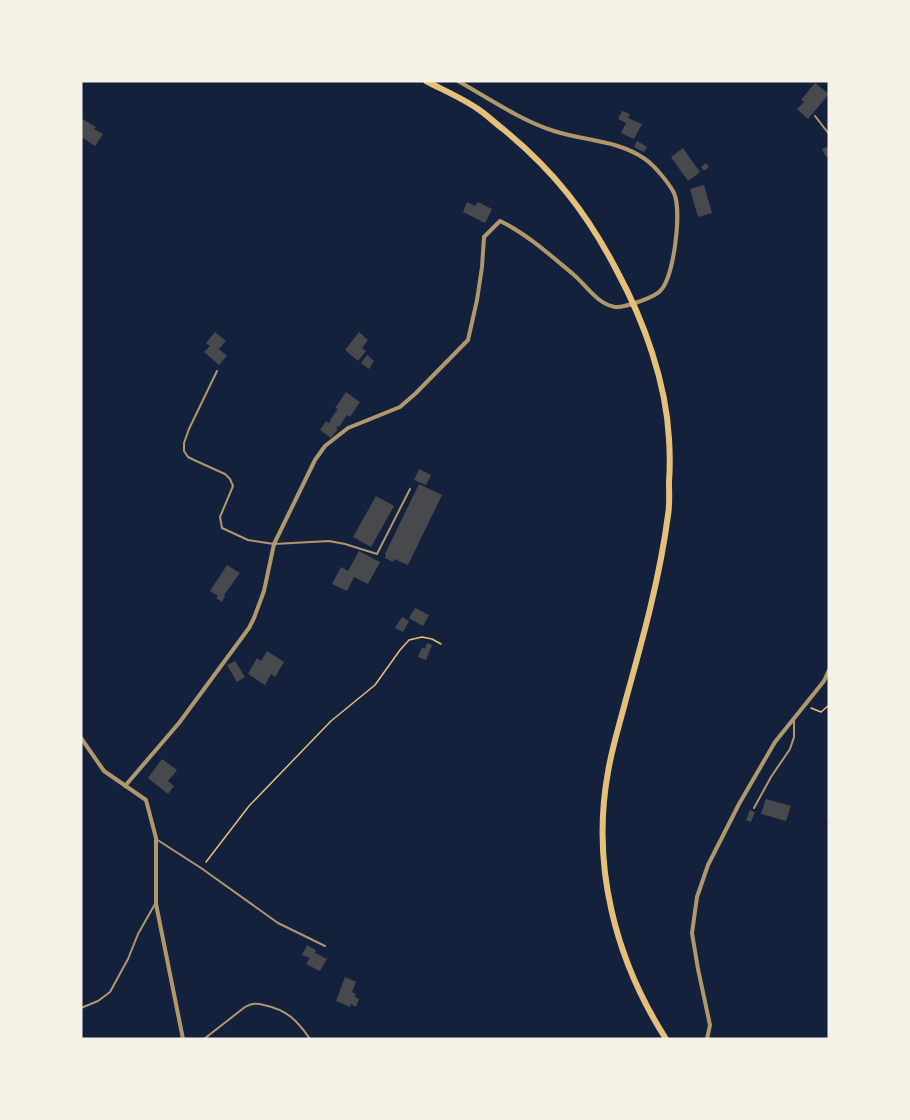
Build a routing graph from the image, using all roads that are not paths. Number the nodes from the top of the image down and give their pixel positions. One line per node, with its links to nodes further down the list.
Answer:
1 (426, 81): 5 (main road)
2 (458, 81): 5 (street)
3 (815, 116): 4 (lane)
4 (829, 134)
5 (634, 303): 8 (street); 21 (main road)
6 (218, 371): 8 (lane)
7 (410, 489): 8 (lane)
8 (274, 544): 12 (street)
9 (829, 670): 10 (street)
10 (794, 717): 13 (lane); 22 (street)
11 (81, 738): 12 (street)
12 (125, 786): 14 (street)
13 (754, 808)
14 (156, 839): 15 (street); 16 (lane)
15 (156, 904): 17 (lane); 18 (street)
16 (325, 946)
17 (81, 1008)
18 (183, 1039)
19 (204, 1039): 20 (lane)
20 (310, 1039)
21 (666, 1039)
22 (707, 1039)

